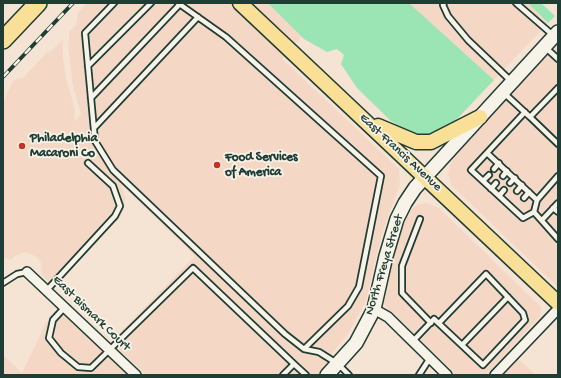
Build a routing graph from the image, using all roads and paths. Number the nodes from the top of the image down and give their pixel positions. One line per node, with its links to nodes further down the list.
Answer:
1 (38, 3): 10 (highway)
2 (114, 3): 13 (lane)
3 (151, 3): 13 (lane)
4 (240, 3): 21 (main road, East Francis Avenue)
5 (444, 3): 14 (lane)
6 (516, 3): 9 (lane)
7 (179, 4): 8 (lane); 17 (lane)
8 (198, 17): 22 (lane); 69 (lane)
9 (556, 34): 11 (street, North Freya Street)
10 (3, 40)
11 (545, 46): 12 (lane); 14 (street, North Freya Street)
12 (558, 59)
13 (88, 66): 17 (lane)
14 (512, 82): 16 (street, North Freya Street)
15 (558, 88): 20 (lane)
16 (503, 92): 18 (lane); 19 (street, North Freya Street)
17 (91, 98): 22 (lane)
18 (525, 112): 20 (lane); 24 (lane)
19 (480, 117): 21 (main road); 32 (street, North Freya Street)
20 (530, 117): 23 (lane)
21 (366, 120): 32 (main road, East Francis Avenue)
22 (94, 128): 69 (lane)
23 (558, 144)
24 (487, 153): 26 (lane); 34 (lane)
25 (88, 163): 58 (lane)
26 (499, 163): 27 (lane); 28 (lane)
27 (494, 169)
28 (507, 171): 30 (lane); 33 (lane)
29 (488, 175): 34 (lane)
30 (503, 176)
31 (558, 176): 45 (lane)
32 (426, 177): 60 (main road, East Francis Avenue); 62 (street, North Freya Street)
33 (514, 178): 36 (lane); 37 (lane)
34 (483, 181): 38 (lane)
35 (496, 183): 38 (lane)
36 (510, 183)
37 (522, 185): 40 (lane); 41 (lane)
38 (491, 189): 42 (lane)
39 (504, 190): 42 (lane)
40 (517, 191)
41 (529, 192): 44 (lane); 45 (lane)
42 (499, 196): 47 (lane)
43 (511, 198): 47 (lane)
44 (524, 198)
45 (537, 200): 51 (lane)
46 (558, 202): 49 (lane)
47 (506, 203): 50 (lane)
48 (519, 205): 50 (lane)
49 (553, 208): 52 (lane); 54 (lane)
50 (514, 210): 51 (lane)
51 (534, 212): 54 (lane)
52 (558, 212)
53 (420, 219): 64 (lane)
54 (542, 220): 55 (lane)
55 (558, 239)
56 (28, 272): 57 (lane); 58 (street, East Bismark Court)
57 (3, 283)
58 (47, 290): 61 (street, East Bismark Court)
59 (508, 297): 65 (lane); 67 (lane); 67 (lane)
60 (558, 303)
61 (65, 307): 68 (street, East Bismark Court); 68 (lane)
62 (374, 309): 66 (street); 72 (street, North Freya Street)
63 (558, 309): 80 (street)
64 (431, 323): 65 (lane); 66 (lane)
65 (439, 323): 67 (lane)
66 (413, 342): 70 (street)
67 (462, 345)
68 (109, 350): 71 (lane); 73 (street, East Bismark Court)
69 (304, 350): 72 (lane)
70 (430, 358): 78 (lane); 79 (street)
71 (294, 364): 74 (lane); 75 (lane)
72 (338, 364): 76 (street, North Freya Street); 77 (lane)
73 (136, 375)
74 (283, 375)
75 (306, 375)
76 (327, 375)
77 (349, 375)
78 (419, 375)
79 (447, 375)
80 (495, 375)

